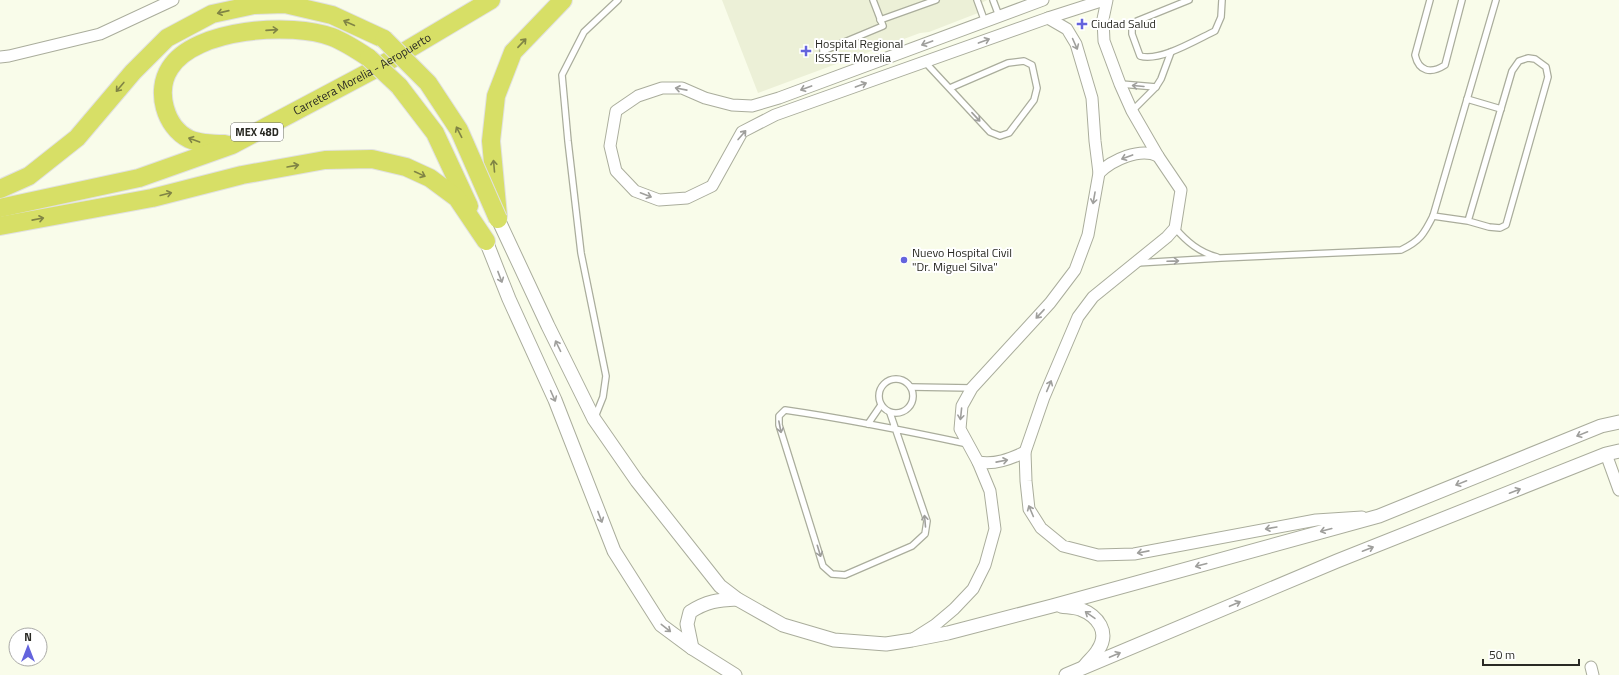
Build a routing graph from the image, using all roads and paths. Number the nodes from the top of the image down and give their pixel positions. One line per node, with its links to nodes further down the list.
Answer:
1 (173, 0): 23 (street)
2 (491, 0): 31 (highway, Carretera Morelia - Aeropuerto / MEX 48D)
3 (563, 0): 37 (highway, one-way to 3)
4 (618, 0): 48 (lane)
5 (873, 0): 19 (lane)
6 (936, 0): 19 (lane)
7 (976, 0): 20 (lane)
8 (993, 0): 17 (lane)
9 (1043, 0): 17 (street)
10 (1104, 0): 18 (street)
11 (1107, 0): 25 (street)
12 (1189, 0): 22 (lane)
13 (1222, 0): 22 (lane)
14 (1430, 0): 15 (lane)
15 (1462, 0)
16 (1496, 0): 28 (lane)
17 (999, 16): 20 (street)
18 (1048, 18): 24 (street, one-way to 18); 33 (street, one-way to 33)
19 (880, 20): 21 (lane)
20 (985, 22): 24 (street, one-way to 24)
21 (823, 51)
22 (1171, 52): 26 (lane)
23 (0, 57)
24 (925, 62): 27 (lane)
25 (1120, 84): 26 (lane, one-way to 25); 30 (street)
26 (1156, 87): 30 (lane)
27 (950, 88): 27 (lane, one-way to 27)
28 (1467, 99): 29 (lane); 36 (lane)
29 (1501, 109): 38 (lane); 38 (lane)
30 (1132, 111): 32 (street)
31 (232, 145): 35 (highway, Carretera Morelia - Aeropuerto / MEX 48D); 41 (highway, one-way to 41, bridge)
32 (1158, 156): 33 (street, one-way to 33); 40 (street)
33 (1099, 173): 45 (street, one-way to 45)
34 (0, 189): 37 (highway, one-way to 34, bridge)
35 (0, 208)
36 (1433, 216): 38 (lane); 42 (lane)
37 (498, 219): 48 (street, one-way to 37)
38 (1468, 221)
39 (0, 226): 41 (highway, one-way to 41)
40 (1175, 228): 42 (lane); 43 (street)
41 (486, 241): 61 (street, one-way to 61)
42 (1221, 258): 43 (lane, one-way to 42)
43 (1134, 264): 53 (street, one-way to 43)
44 (910, 387): 45 (lane); 46 (lane); 47 (lane)
45 (972, 388): 52 (street, one-way to 52)
46 (881, 405): 47 (lane); 50 (lane)
47 (890, 413): 51 (lane)
48 (594, 419): 58 (street)
49 (1619, 422): 57 (street, one-way to 57)
50 (868, 424): 51 (lane); 51 (lane, one-way to 51)
51 (897, 429): 52 (lane)
52 (968, 444): 55 (street)
53 (1025, 452): 55 (street, one-way to 53); 57 (street, one-way to 53)
54 (1613, 453): 56 (street); 62 (street, one-way to 54)
55 (978, 462): 60 (street)
56 (1619, 490)
57 (1379, 516): 59 (street, one-way to 59)
58 (737, 599): 60 (street); 61 (street)
59 (1056, 605): 60 (street); 62 (street, one-way to 59)
60 (912, 640)
61 (692, 648): 63 (street)
62 (1081, 669): 65 (street)
63 (722, 670): 64 (street)
64 (735, 675)
65 (1066, 675)

